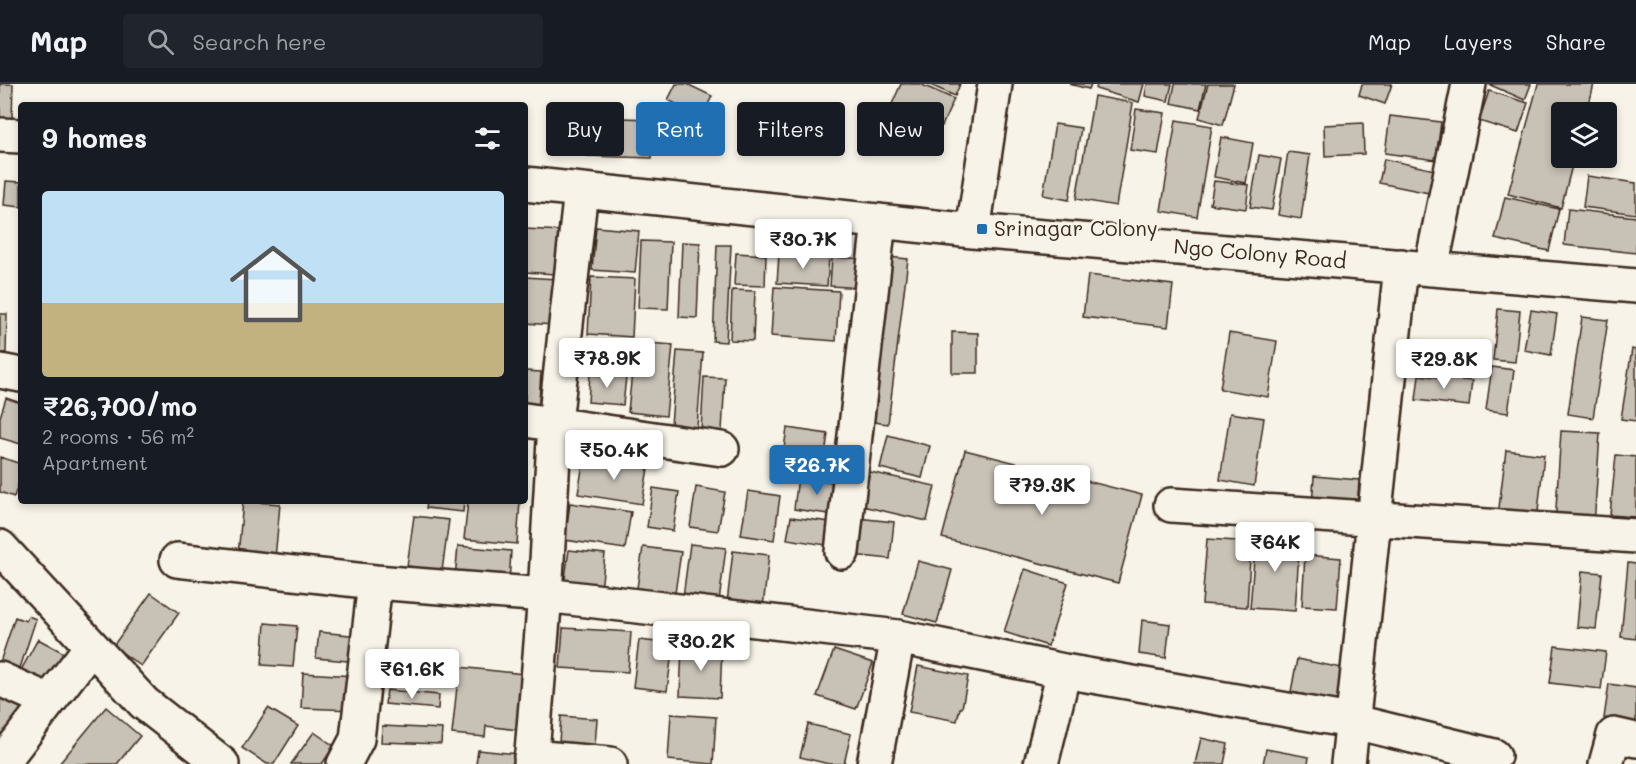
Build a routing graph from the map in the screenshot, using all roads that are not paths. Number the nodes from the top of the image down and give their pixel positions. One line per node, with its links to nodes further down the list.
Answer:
1 (995, 84): 8 (street)
2 (1469, 84): 9 (street)
3 (0, 135): 4 (street)
4 (18, 136)
5 (528, 184): 6 (street, Ngo Colony Road)
6 (581, 190): 7 (street, Ngo Colony Road); 13 (street)
7 (879, 221): 8 (street, Ngo Colony Road); 19 (street)
8 (973, 231): 9 (street, Ngo Colony Road)
9 (1416, 267): 10 (street, Ngo Colony Road); 16 (street)
10 (1636, 286)
11 (0, 371): 12 (street)
12 (18, 374)
13 (540, 422): 14 (street); 22 (street)
14 (722, 449)
15 (1171, 505): 16 (street)
16 (1373, 519): 17 (street); 28 (street)
17 (1636, 536)
18 (0, 547): 24 (street)
19 (842, 552)
20 (177, 560): 21 (street)
21 (375, 582): 22 (street); 34 (street)
22 (545, 595): 23 (street); 31 (street)
23 (898, 637): 25 (street); 36 (street)
24 (91, 647): 27 (street); 33 (street)
25 (1064, 671): 28 (street); 37 (street)
26 (0, 679): 27 (street)
27 (49, 701): 32 (street)
28 (1351, 721): 30 (street); 38 (street)
29 (1636, 740): 39 (street)
30 (1494, 756)
31 (531, 761): 35 (street)
32 (1, 764)
33 (222, 764)
34 (344, 764)
35 (610, 764)
36 (874, 764)
37 (1041, 764)
38 (1348, 764)
39 (1606, 764)

